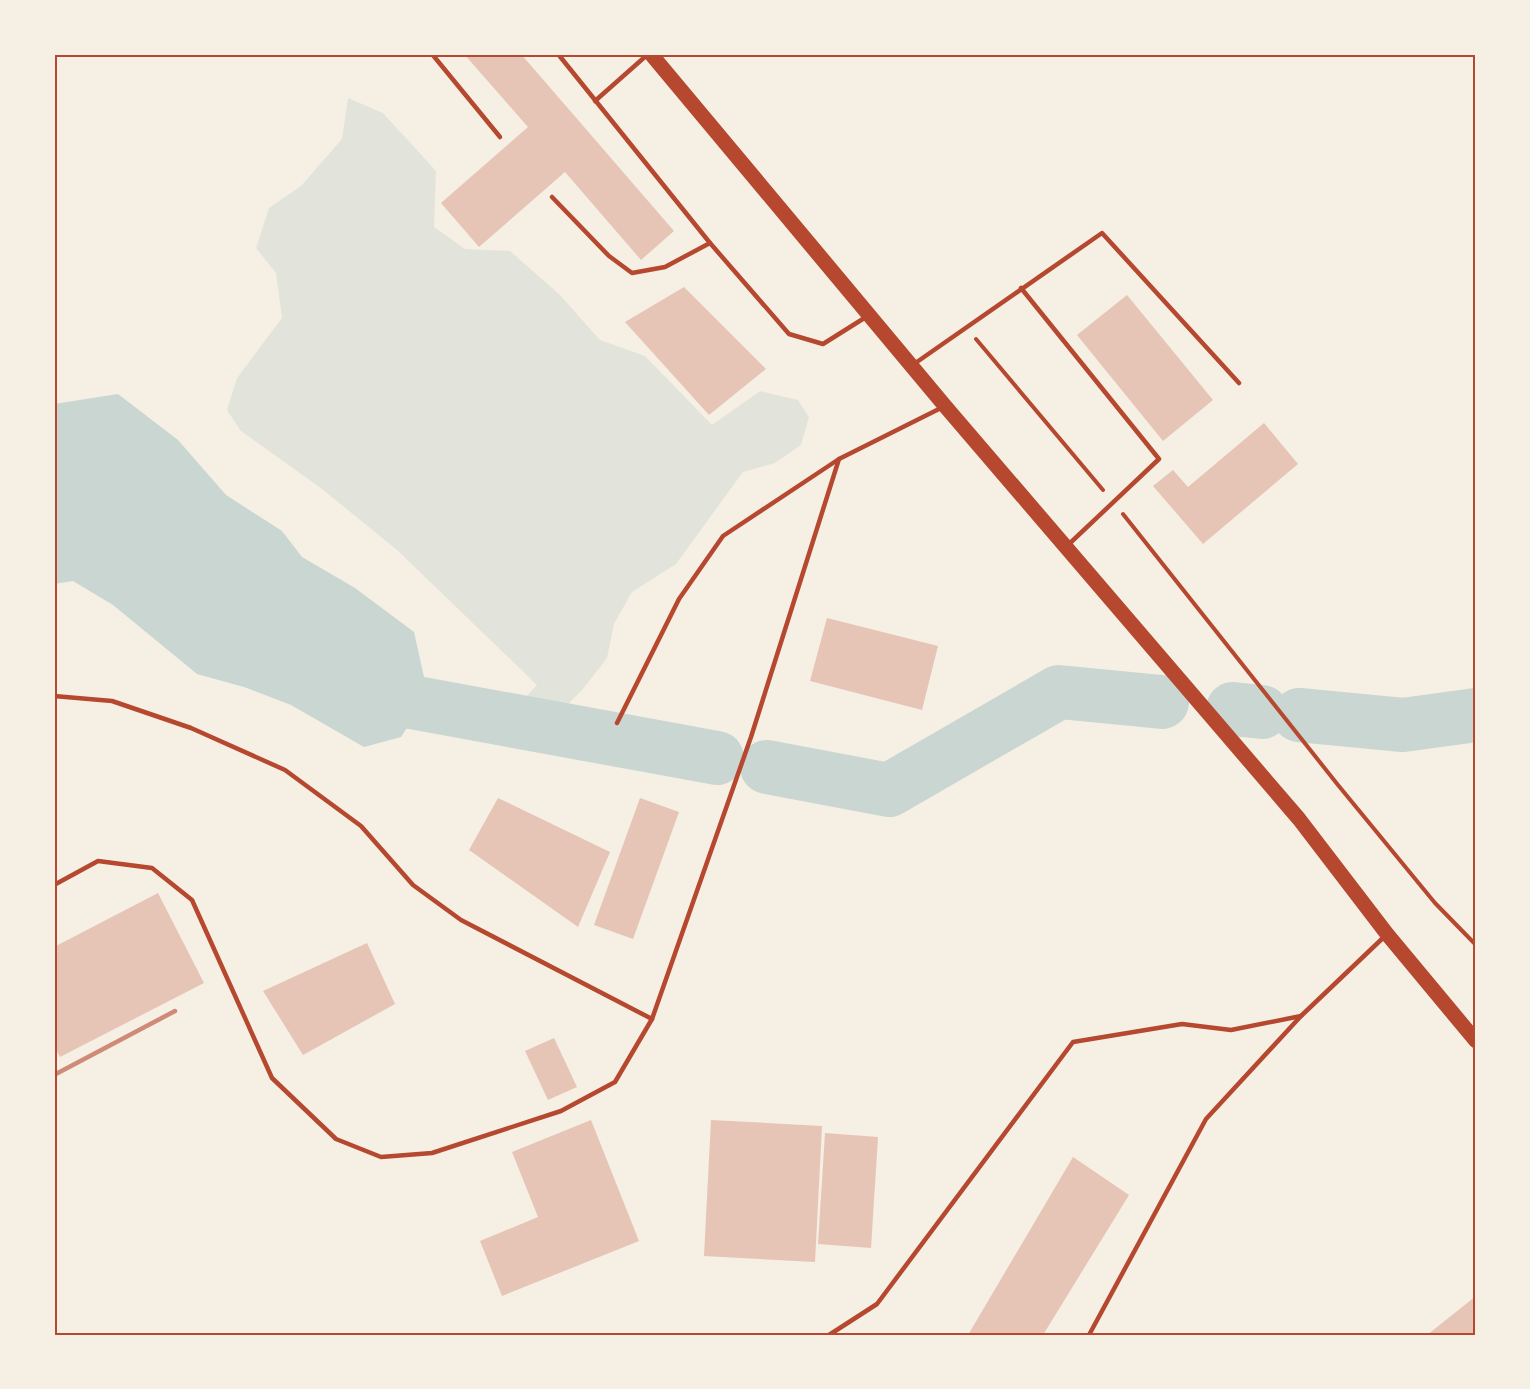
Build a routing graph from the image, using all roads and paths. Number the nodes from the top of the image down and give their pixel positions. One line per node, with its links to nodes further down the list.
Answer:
1 (432, 54): 5 (lane)
2 (558, 54): 4 (lane)
3 (650, 54): 4 (lane); 9 (main road)
4 (595, 101): 7 (lane)
5 (500, 137)
6 (552, 197): 7 (lane)
7 (710, 243): 9 (lane)
8 (1020, 288): 10 (lane); 12 (lane); 15 (lane)
9 (870, 314): 11 (main road)
10 (966, 326): 11 (lane); 15 (path)
11 (912, 365): 13 (main road)
12 (1239, 383)
13 (945, 406): 14 (lane); 16 (main road)
14 (839, 459): 18 (lane); 23 (lane)
15 (1113, 502): 16 (lane); 21 (path)
16 (1066, 546): 20 (main road)
17 (54, 696): 23 (lane)
18 (617, 723)
19 (54, 885): 23 (lane)
20 (1387, 934): 22 (lane); 24 (main road)
21 (1476, 945)
22 (1301, 1016): 25 (lane); 26 (lane)
23 (652, 1018)
24 (1476, 1041)
25 (829, 1335)
26 (1089, 1335)

